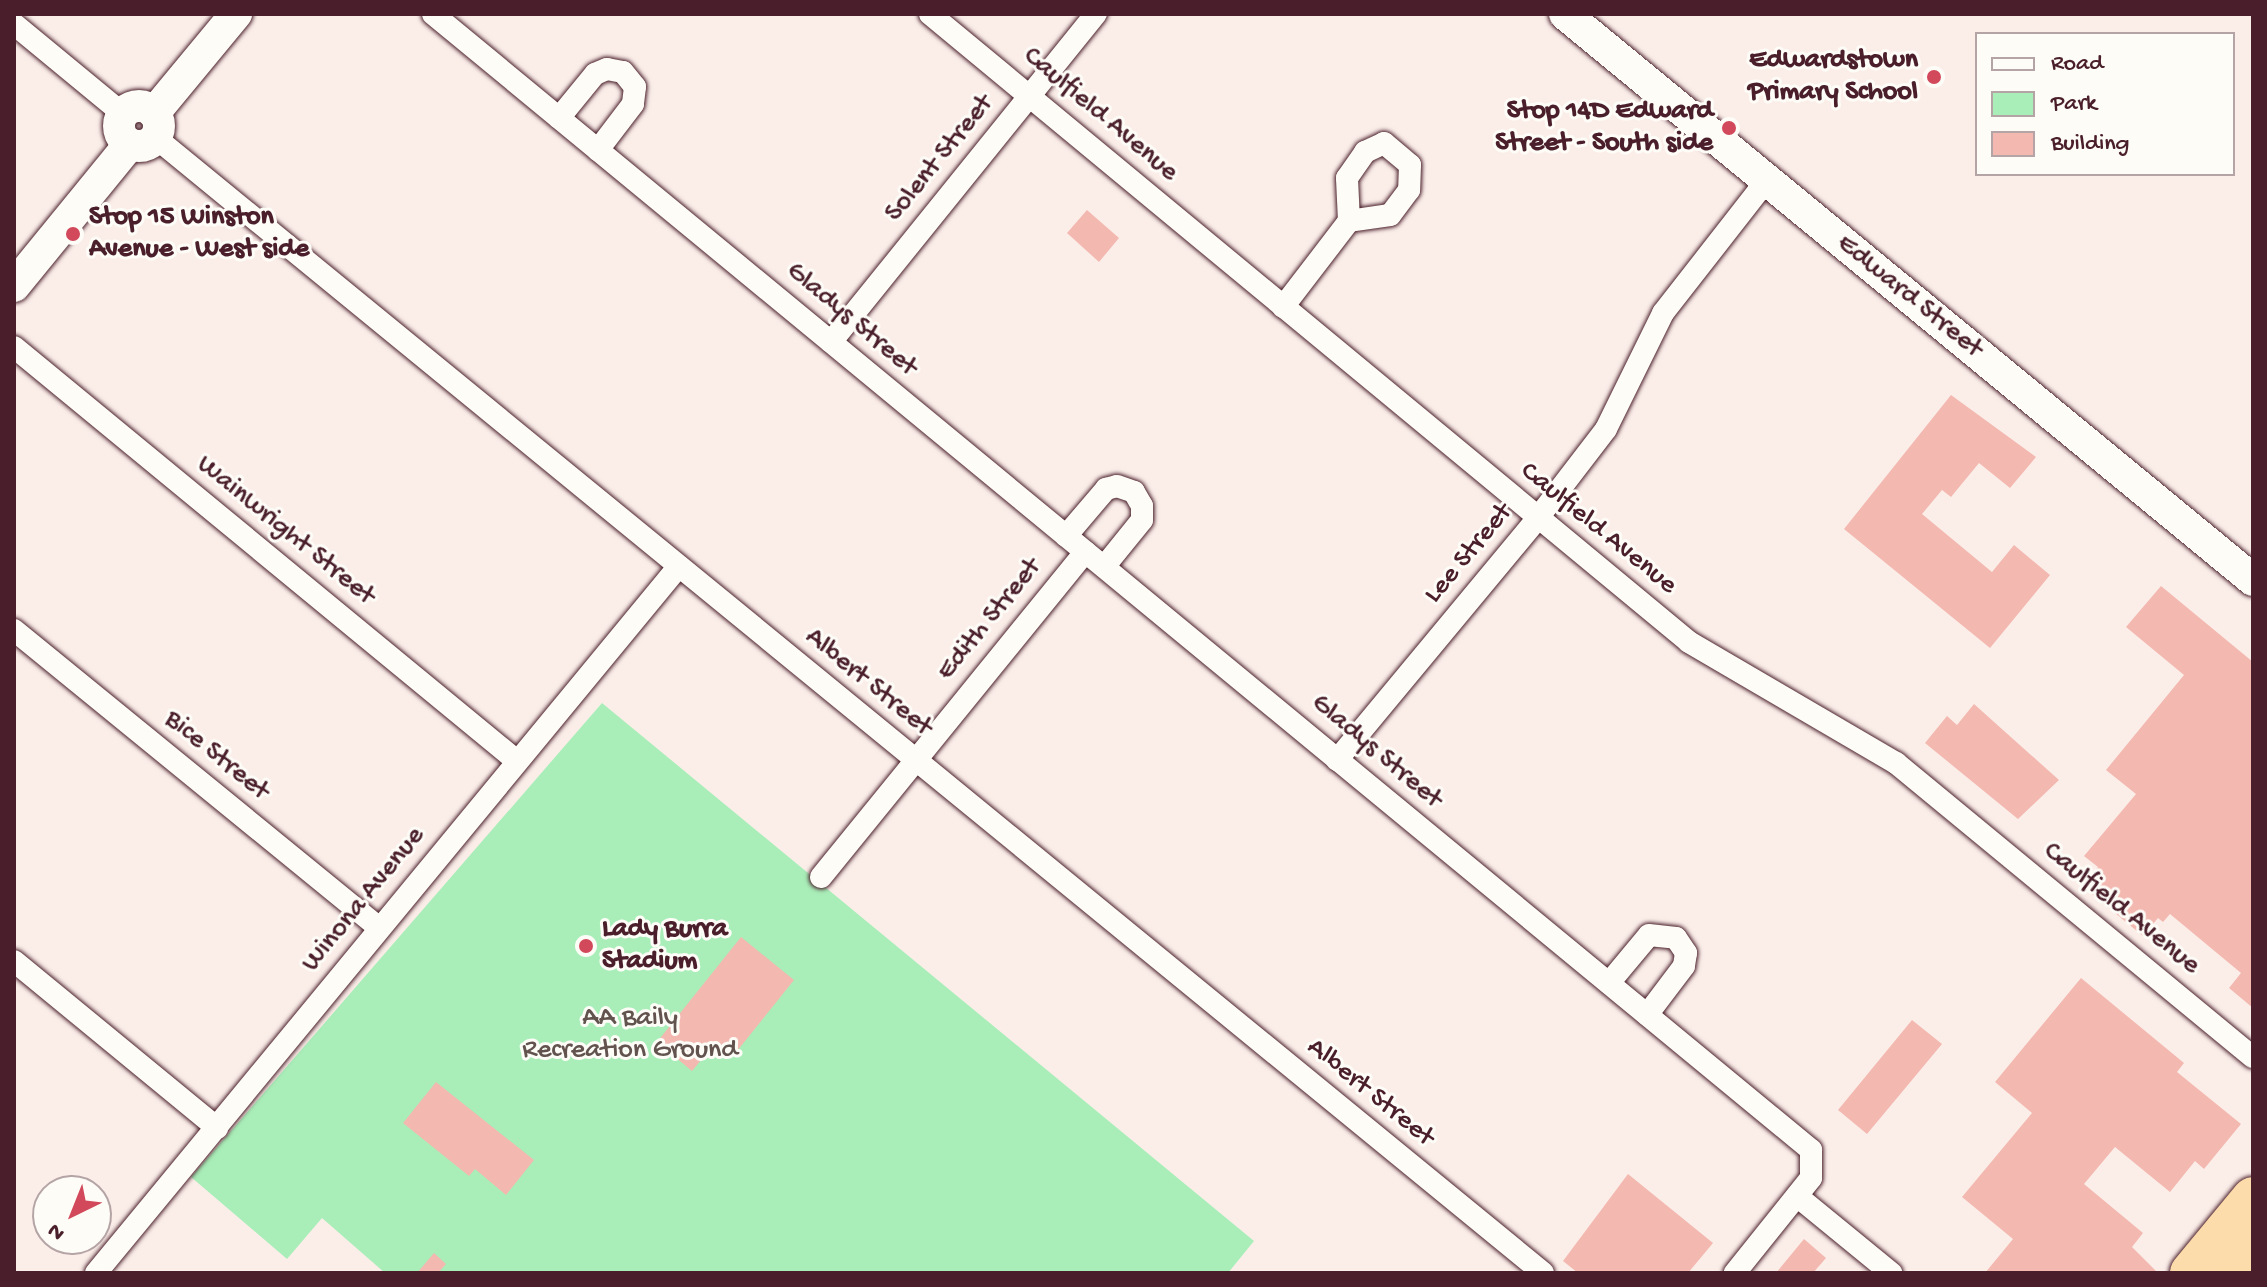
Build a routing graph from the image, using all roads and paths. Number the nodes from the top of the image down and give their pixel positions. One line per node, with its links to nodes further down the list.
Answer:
1 (236, 14): 9 (street)
2 (433, 14): 8 (street, Gladys Street)
3 (930, 14): 7 (street, Caulfield Avenue)
4 (1096, 14): 7 (street, Solent Street)
5 (1565, 14): 11 (street, Edward Street)
6 (14, 24): 9 (street, Albert Street)
7 (1030, 95): 14 (street, Caulfield Avenue); 15 (street, Solent Street)
8 (559, 118): 10 (street, Gladys Street); 10 (street)
9 (141, 127): 13 (street); 20 (street, Albert Street)
10 (598, 150): 15 (street, Gladys Street)
11 (1767, 180): 17 (street, Lee Street); 22 (street, Edward Street)
12 (1349, 221): 14 (street)
13 (14, 286)
14 (1283, 307): 17 (street, Caulfield Avenue)
15 (831, 342): 18 (street, Gladys Street)
16 (14, 347): 26 (street, Wainwright Street)
17 (1537, 519): 25 (street, Lee Street); 32 (street, Caulfield Avenue)
18 (1066, 536): 19 (street, Gladys Street); 21 (street)
19 (1085, 552): 21 (street, Gladys Street); 24 (street, Edith Street)
20 (679, 566): 24 (street, Albert Street); 26 (street, Winona Avenue)
21 (1104, 567): 25 (street, Gladys Street)
22 (2253, 580)
23 (14, 630): 28 (street, Bice Street)
24 (915, 760): 27 (street, Edith Street); 38 (street, Albert Street)
25 (1337, 760): 30 (street, Gladys Street)
26 (517, 761): 28 (street, Winona Avenue)
27 (821, 877)
28 (379, 928): 33 (street, Winona Avenue)
29 (14, 961): 33 (street)
30 (1609, 983): 31 (street, Gladys Street); 31 (street)
31 (1647, 1015): 34 (street, Gladys Street)
32 (2253, 1057)
33 (217, 1128): 37 (street, Winona Avenue)
34 (1797, 1196): 39 (street); 40 (street)
35 (2253, 1198): 41 (highway)
36 (2253, 1253): 42 (highway)
37 (96, 1273)
38 (1543, 1273)
39 (1735, 1273)
40 (1891, 1273)
41 (2191, 1273)
42 (2236, 1273)

